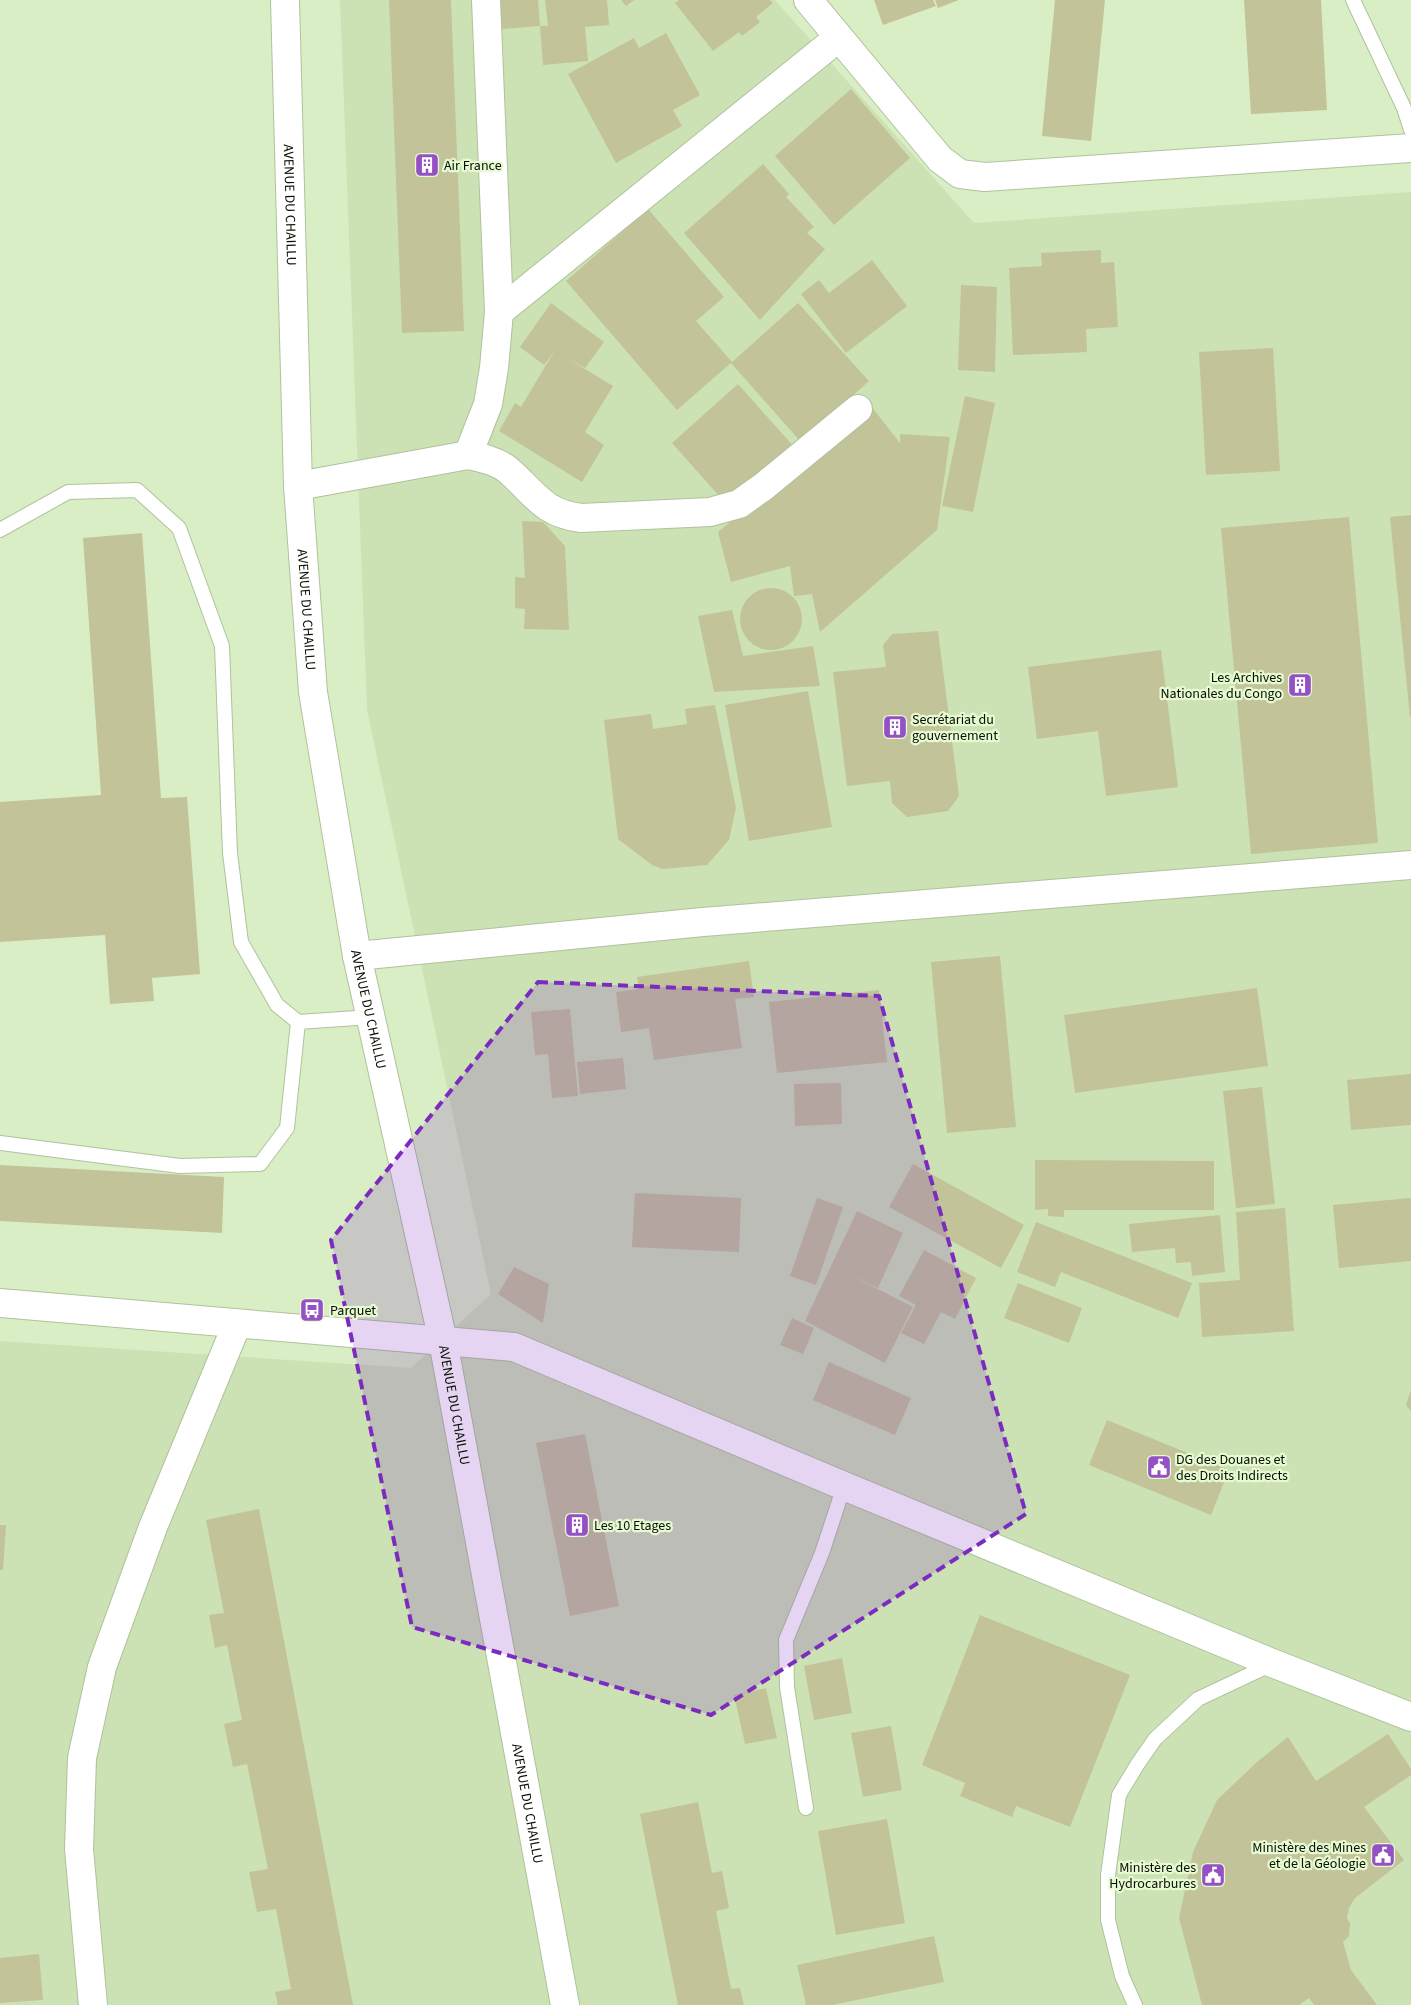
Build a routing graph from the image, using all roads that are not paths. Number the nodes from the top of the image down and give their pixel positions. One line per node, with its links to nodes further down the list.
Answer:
1 (285, 0): 11 (street, AVENUE DU CHAILLU)
2 (486, 0): 8 (street)
3 (808, 0): 5 (street)
4 (1353, 0): 6 (lane)
5 (838, 38): 7 (street); 8 (street)
6 (1411, 130)
7 (1411, 148)
8 (499, 312): 10 (street)
9 (858, 409): 10 (street)
10 (468, 455): 11 (street)
11 (298, 486): 14 (street, AVENUE DU CHAILLU)
12 (0, 530): 16 (lane)
13 (1411, 864): 14 (street)
14 (358, 956): 15 (street, AVENUE DU CHAILLU)
15 (371, 1017): 16 (lane); 20 (street, AVENUE DU CHAILLU)
16 (298, 1022): 17 (lane)
17 (0, 1142)
18 (0, 1303): 19 (street)
19 (237, 1324): 20 (street); 25 (street)
20 (443, 1340): 21 (street); 26 (street, AVENUE DU CHAILLU)
21 (844, 1486): 22 (street); 24 (lane)
22 (1272, 1663): 23 (street); 27 (lane)
23 (1411, 1717)
24 (806, 1808)
25 (93, 2005)
26 (565, 2005)
27 (1135, 2005)

